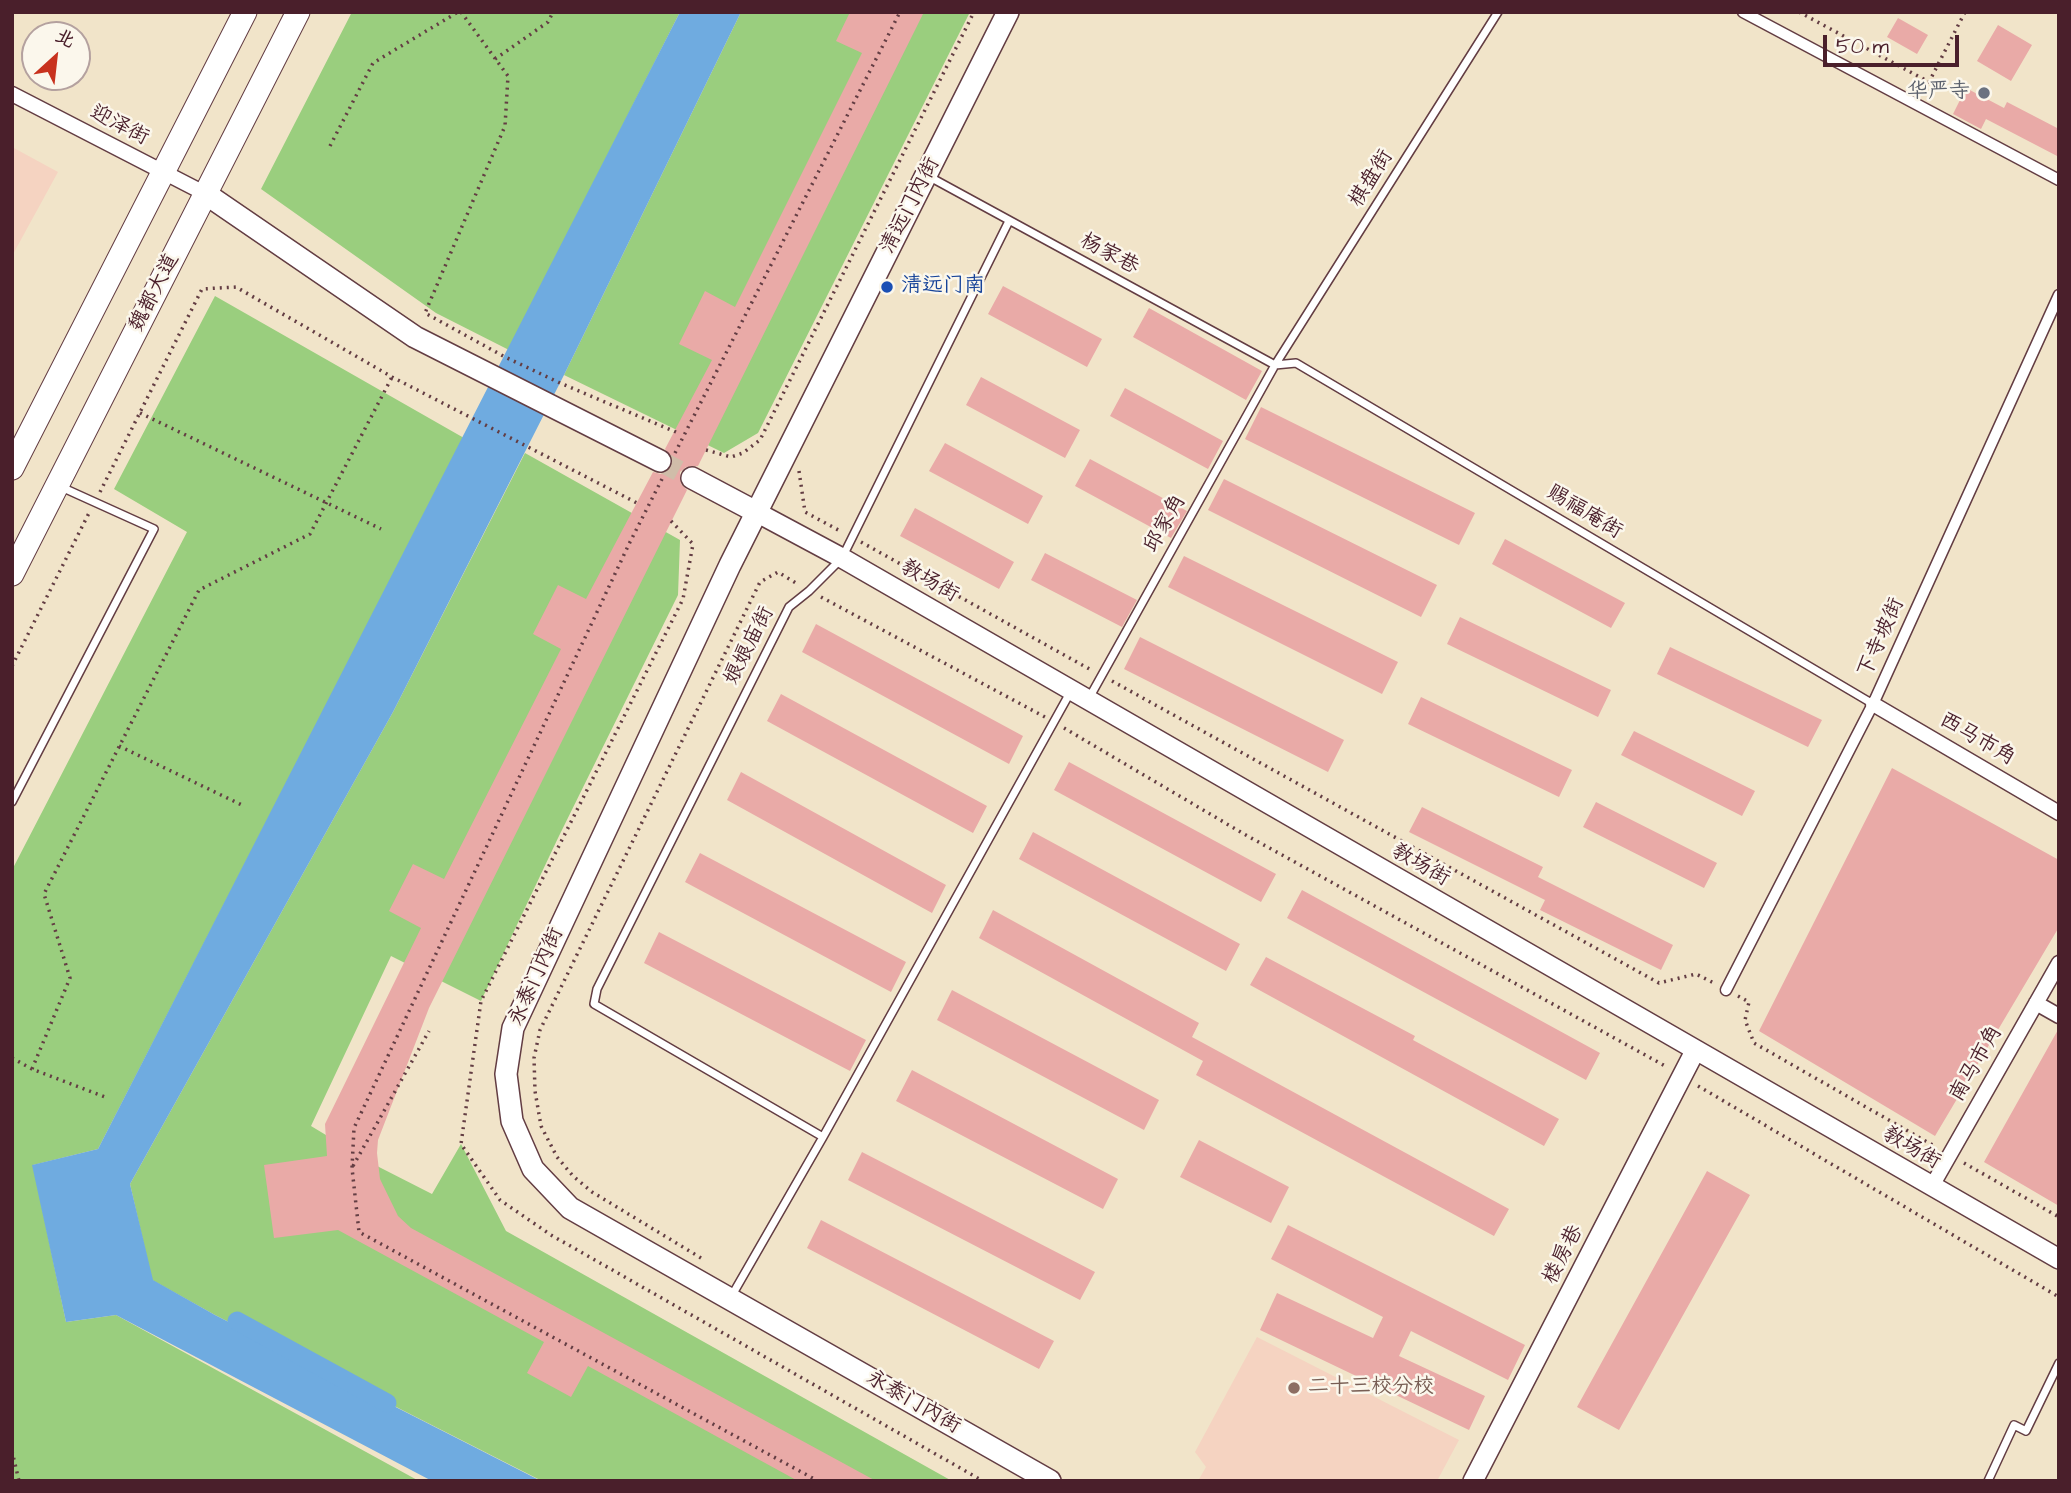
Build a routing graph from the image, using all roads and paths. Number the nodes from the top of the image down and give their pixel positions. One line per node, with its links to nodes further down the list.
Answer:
1 (245, 12): 14 (main road)
2 (298, 12): 17 (main road, 魏都大道)
3 (459, 12): 11 (path); 13 (path)
4 (553, 12): 11 (path)
5 (974, 12): 24 (path)
6 (1009, 12): 15 (main road, 清远门内街)
7 (1498, 12): 20 (lane, 棋盘街)
8 (1743, 12): 16 (street)
9 (1798, 12): 10 (path)
10 (1965, 12)
11 (495, 59): 23 (path)
12 (12, 94): 14 (street, 迎泽街)
13 (330, 146)
14 (162, 172): 17 (street, 迎泽街); 26 (main road)
15 (927, 175): 18 (lane, 杨家巷); 33 (main road, 清远门内街)
16 (2059, 180)
17 (206, 194): 25 (main road); 28 (main road, 魏都大道)
18 (1009, 221): 20 (lane, 杨家巷); 36 (lane, 娘娘庙街)
19 (2059, 295): 44 (street, 下寺坡街)
20 (1275, 365): 42 (lane, 邱家角); 44 (lane, 赐福庵街)
21 (391, 377): 22 (path); 30 (path); 31 (path)
22 (140, 413): 29 (path); 30 (path)
23 (676, 432)
24 (706, 450)
25 (660, 461)
26 (12, 468)
27 (692, 478): 33 (main road)
28 (58, 485): 29 (lane); 38 (main road, 魏都大道)
29 (95, 502): 41 (path); 47 (lane)
30 (325, 502): 35 (path); 46 (path)
31 (637, 503)
32 (805, 512): 36 (path)
33 (758, 513): 37 (street, 教场街); 67 (main road, 永泰门内街)
34 (671, 521): 71 (path)
35 (381, 529)
36 (852, 538): 37 (lane, 娘娘庙街); 42 (path)
37 (842, 558): 40 (lane, 娘娘庙街); 43 (street, 教场街)
38 (12, 574)
39 (760, 582): 40 (path)
40 (809, 591): 45 (path); 60 (lane, 娘娘庙街)
41 (12, 666)
42 (1102, 676): 43 (lane, 邱家角); 51 (path)
43 (1080, 695): 45 (lane, 邱家角); 55 (street, 教场街)
44 (1873, 704): 49 (street, 西马市角); 51 (street, 下寺坡街)
45 (1053, 721): 58 (path); 60 (lane, 邱家角)
46 (119, 747): 48 (path); 57 (path)
47 (12, 802)
48 (244, 806)
49 (2059, 813)
50 (2059, 962): 52 (street, 南马市角)
51 (1726, 990): 61 (path)
52 (2036, 1003): 53 (street); 61 (street, 南马市角)
53 (2059, 1016)
54 (429, 1031): 62 (path)
55 (1695, 1051): 58 (street, 楼房巷); 63 (street, 教场街)
56 (12, 1058): 57 (path)
57 (32, 1069): 59 (path)
58 (1682, 1076): 66 (path); 73 (street, 楼房巷)
59 (104, 1097)
60 (823, 1137): 67 (lane, 邱家角)
61 (1950, 1155): 63 (street, 南马市角); 64 (path)
62 (352, 1168)
63 (1932, 1186): 65 (street, 教场街)
64 (2059, 1217)
65 (2059, 1259)
66 (2059, 1297)
67 (730, 1299): 72 (main road, 永泰门内街)
68 (2059, 1363): 74 (lane)
69 (12, 1451): 70 (path)
70 (19, 1481)
71 (983, 1481)
72 (1050, 1481)
73 (1473, 1481)
74 (1988, 1481)

